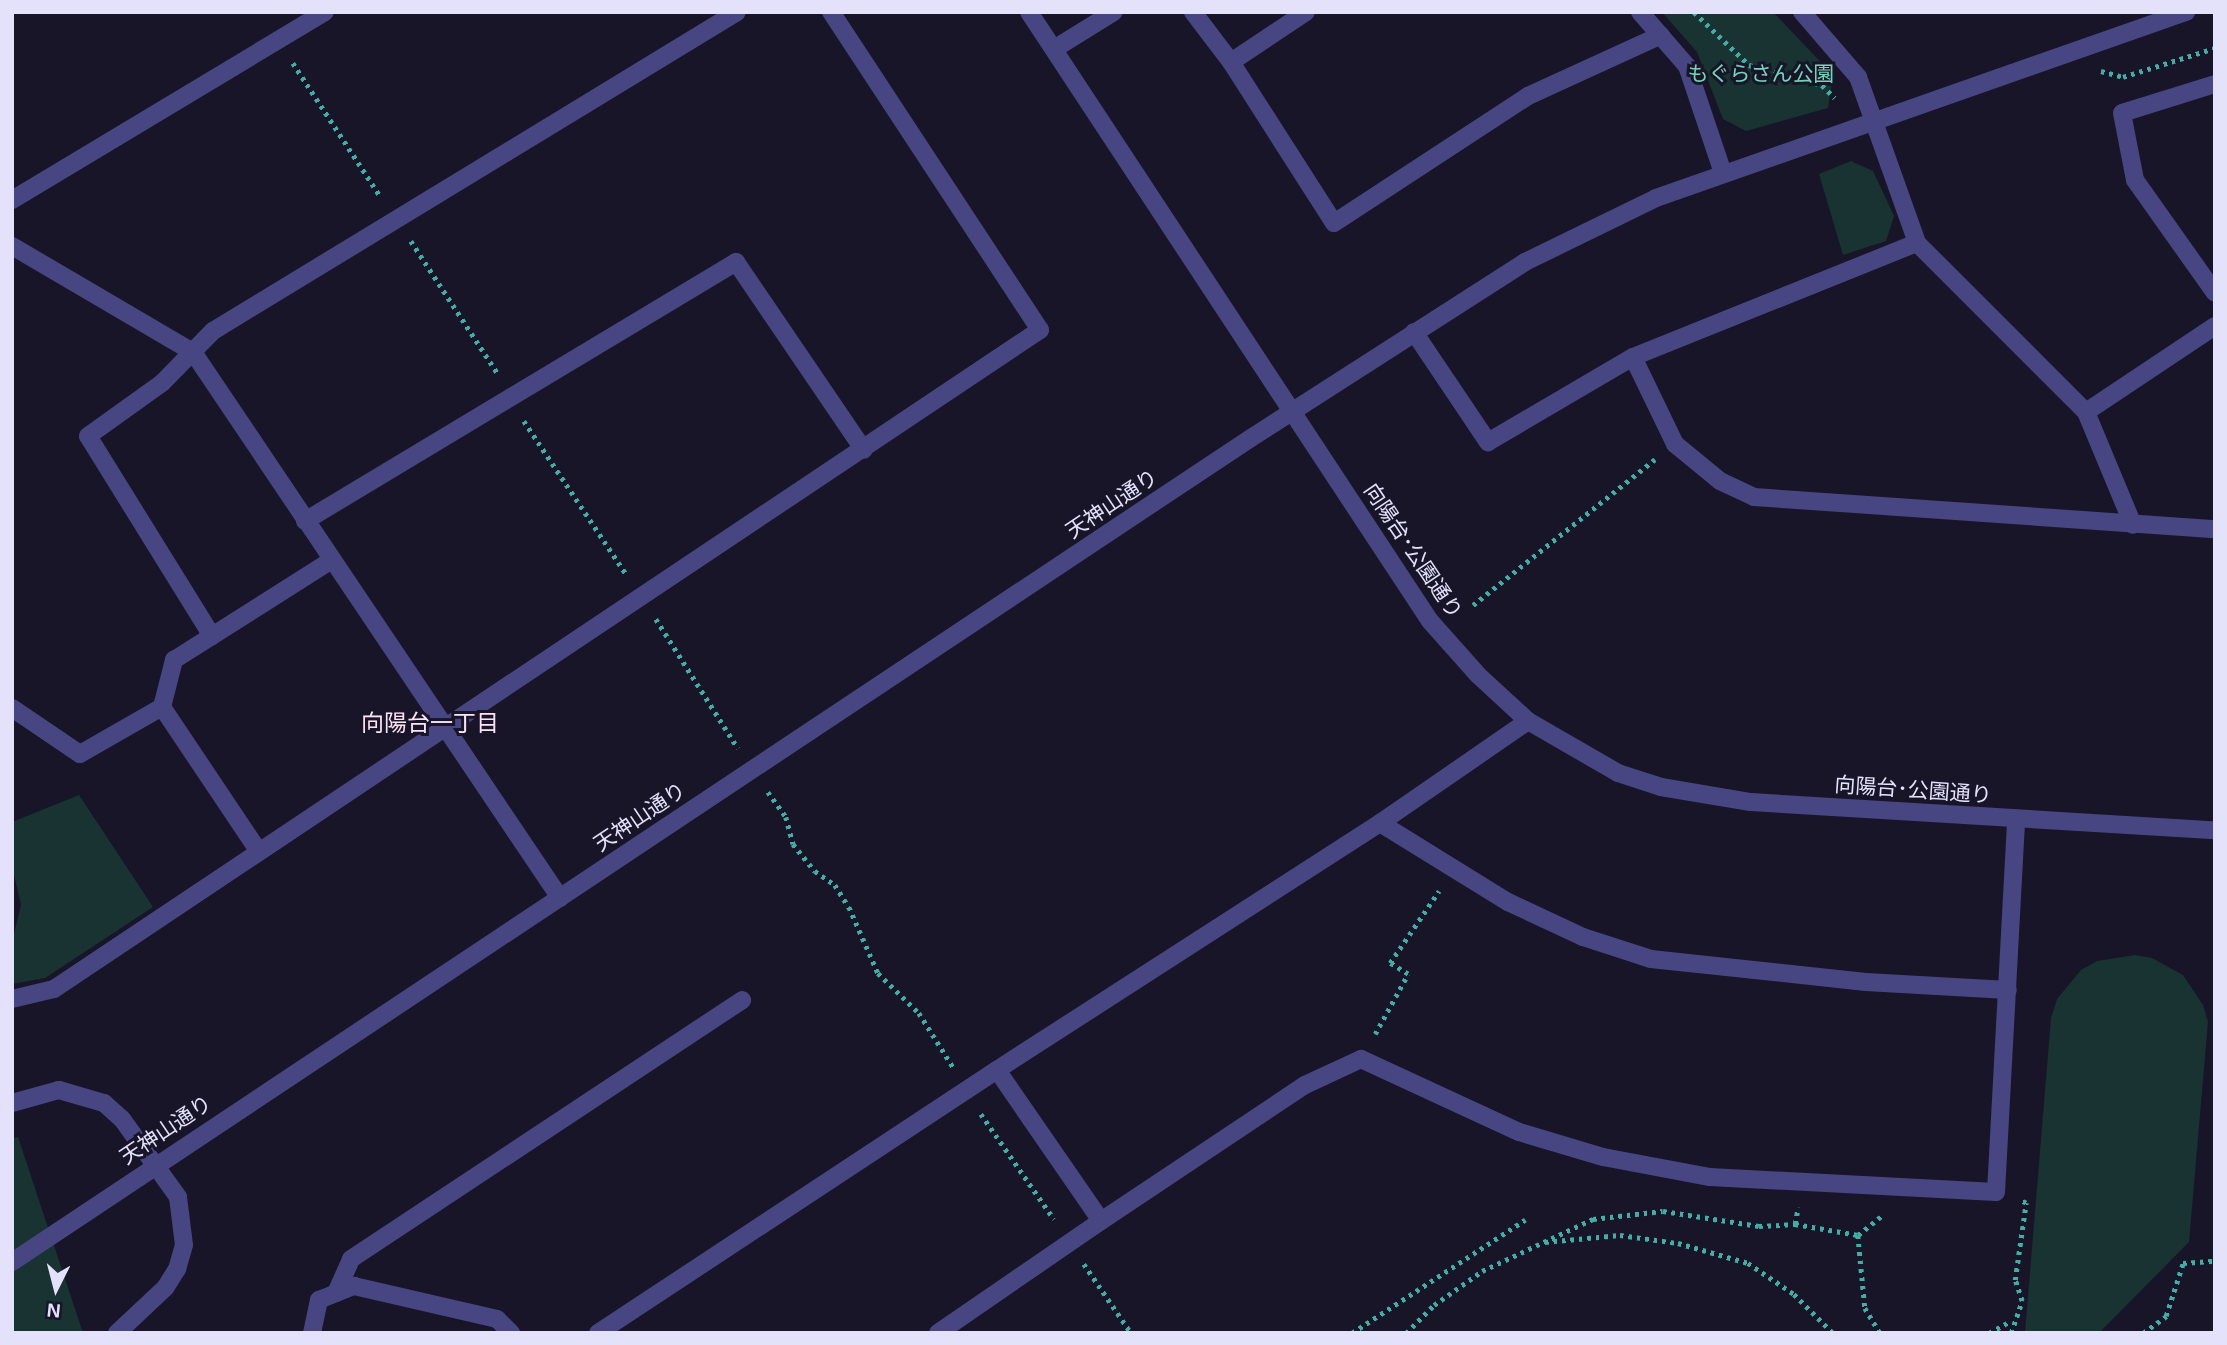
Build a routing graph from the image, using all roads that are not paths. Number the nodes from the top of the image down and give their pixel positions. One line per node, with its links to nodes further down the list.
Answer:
1 (325, 12): 17 (street)
2 (737, 12): 23 (street)
3 (831, 12): 27 (street)
4 (1029, 12): 12 (street, 向陽台･公園通り)
5 (1114, 12): 12 (street)
6 (1193, 12): 13 (street)
7 (1306, 12): 13 (street)
8 (1640, 12): 11 (street)
9 (1802, 12): 15 (street)
10 (2186, 12): 15 (street, 天神山通り)
11 (1661, 35): 13 (street); 16 (street)
12 (1054, 49): 25 (street, 向陽台･公園通り)
13 (1231, 62)
14 (2215, 85): 20 (street)
15 (1876, 122): 16 (street, 天神山通り); 18 (street)
16 (1723, 173): 22 (street, 天神山通り)
17 (12, 200)
18 (1917, 243): 24 (street); 26 (street)
19 (12, 246): 23 (street)
20 (2215, 293)
21 (2215, 326): 26 (street)
22 (1413, 332): 24 (street); 25 (street, 天神山通り)
23 (193, 352): 28 (street); 32 (street)
24 (1633, 356): 29 (street)
25 (1293, 411): 35 (street, 向陽台･公園通り); 41 (street, 天神山通り)
26 (2086, 412): 29 (street)
27 (864, 450): 28 (street); 36 (street)
28 (305, 521): 31 (street)
29 (2133, 525): 30 (street)
30 (2215, 529)
31 (330, 561): 32 (street); 36 (street)
32 (212, 636): 33 (street)
33 (162, 707): 34 (street); 40 (street)
34 (12, 708)
35 (1528, 721): 37 (street, 向陽台･公園通り); 38 (street)
36 (447, 727): 40 (street); 41 (street)
37 (2016, 819): 39 (street, 向陽台･公園通り); 42 (street)
38 (1380, 823): 42 (street); 45 (street)
39 (2215, 830)
40 (259, 852): 43 (street)
41 (560, 898): 47 (street, 天神山通り)
42 (2008, 990): 48 (street)
43 (12, 999)
44 (742, 1000): 50 (street)
45 (997, 1070): 48 (street); 54 (street)
46 (12, 1102): 47 (street)
47 (155, 1164): 49 (street, 天神山通り); 51 (street)
48 (1101, 1221): 55 (street)
49 (12, 1262)
50 (336, 1293): 52 (street); 53 (street)
51 (117, 1333)
52 (312, 1333)
53 (511, 1333)
54 (598, 1333)
55 (939, 1333)

